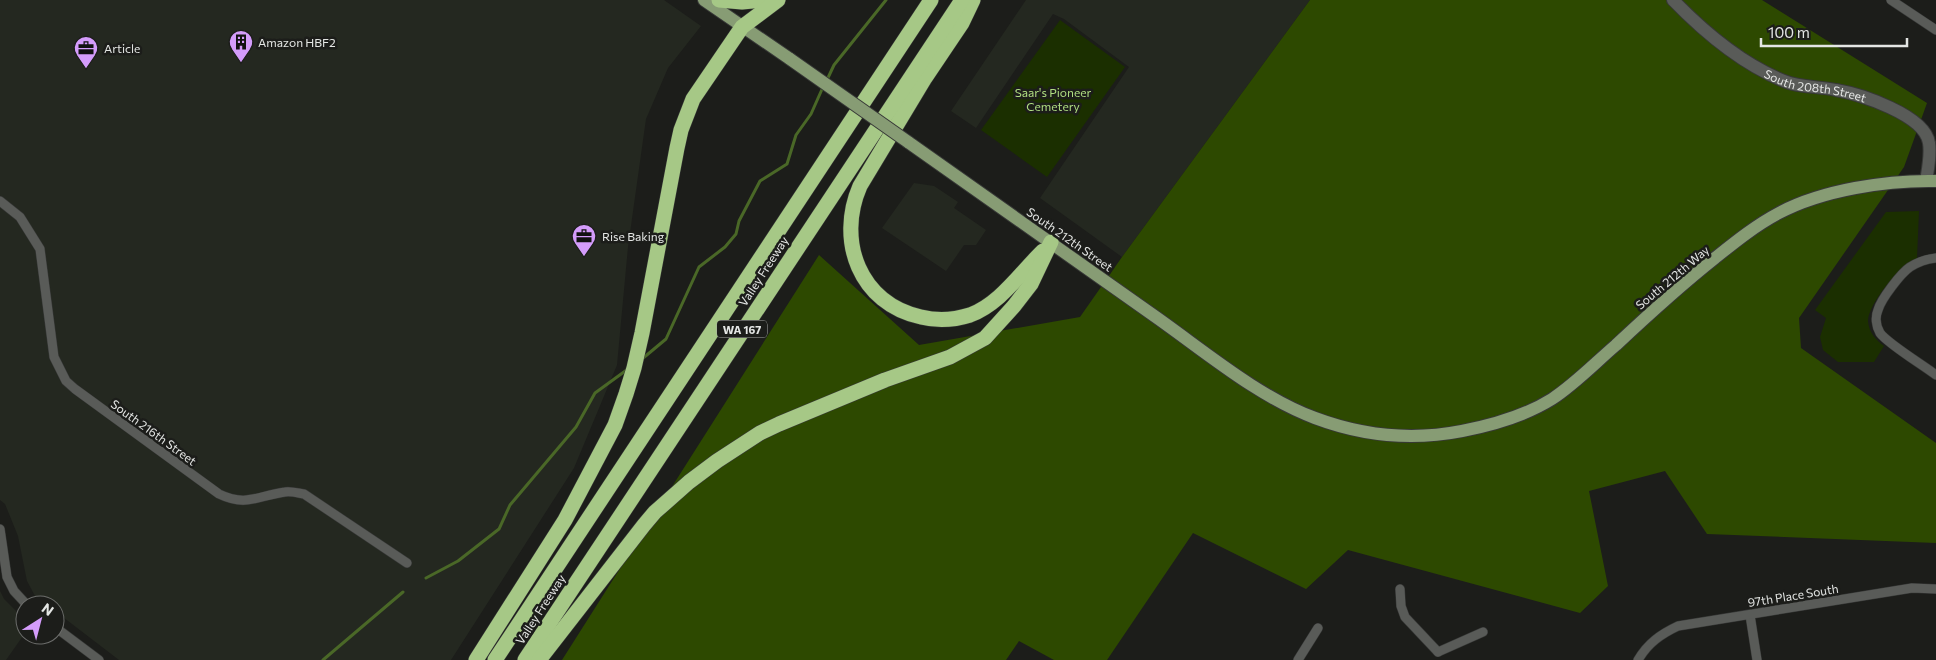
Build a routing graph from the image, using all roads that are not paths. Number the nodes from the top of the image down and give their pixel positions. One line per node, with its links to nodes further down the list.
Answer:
1 (704, 0): 10 (main road, South 212th Street)
2 (719, 0): 3 (highway)
3 (764, 0)
4 (778, 0): 10 (highway)
5 (931, 0): 31 (highway, Valley Freeway / WA 167)
6 (962, 0): 32 (highway, Valley Freeway / WA 167)
7 (973, 0): 15 (highway)
8 (1673, 0): 12 (street, South 208th Street)
9 (1892, 0): 11 (street)
10 (742, 27): 15 (main road, South 212th Street, bridge); 30 (highway)
11 (1936, 30)
12 (1933, 140): 13 (street, South 208th Street)
13 (1931, 181): 18 (main road, South 212th Way)
14 (0, 201): 20 (street, South 216th Street)
15 (1051, 242): 18 (main road, South 212th Street); 33 (highway)
16 (1935, 258): 17 (street)
17 (1936, 375)
18 (1444, 434)
19 (0, 529): 23 (street)
20 (407, 563)
21 (1936, 589): 24 (street, 97th Place South)
22 (1400, 590): 28 (street)
23 (18, 595)
24 (1750, 615): 35 (street, 97th Place South); 36 (street)
25 (1318, 628): 34 (street)
26 (1483, 632): 28 (street)
27 (65, 634): 29 (street)
28 (1437, 656)
29 (99, 660)
30 (476, 660)
31 (495, 660)
32 (525, 660)
33 (539, 660)
34 (1298, 660)
35 (1638, 660)
36 (1757, 660)

